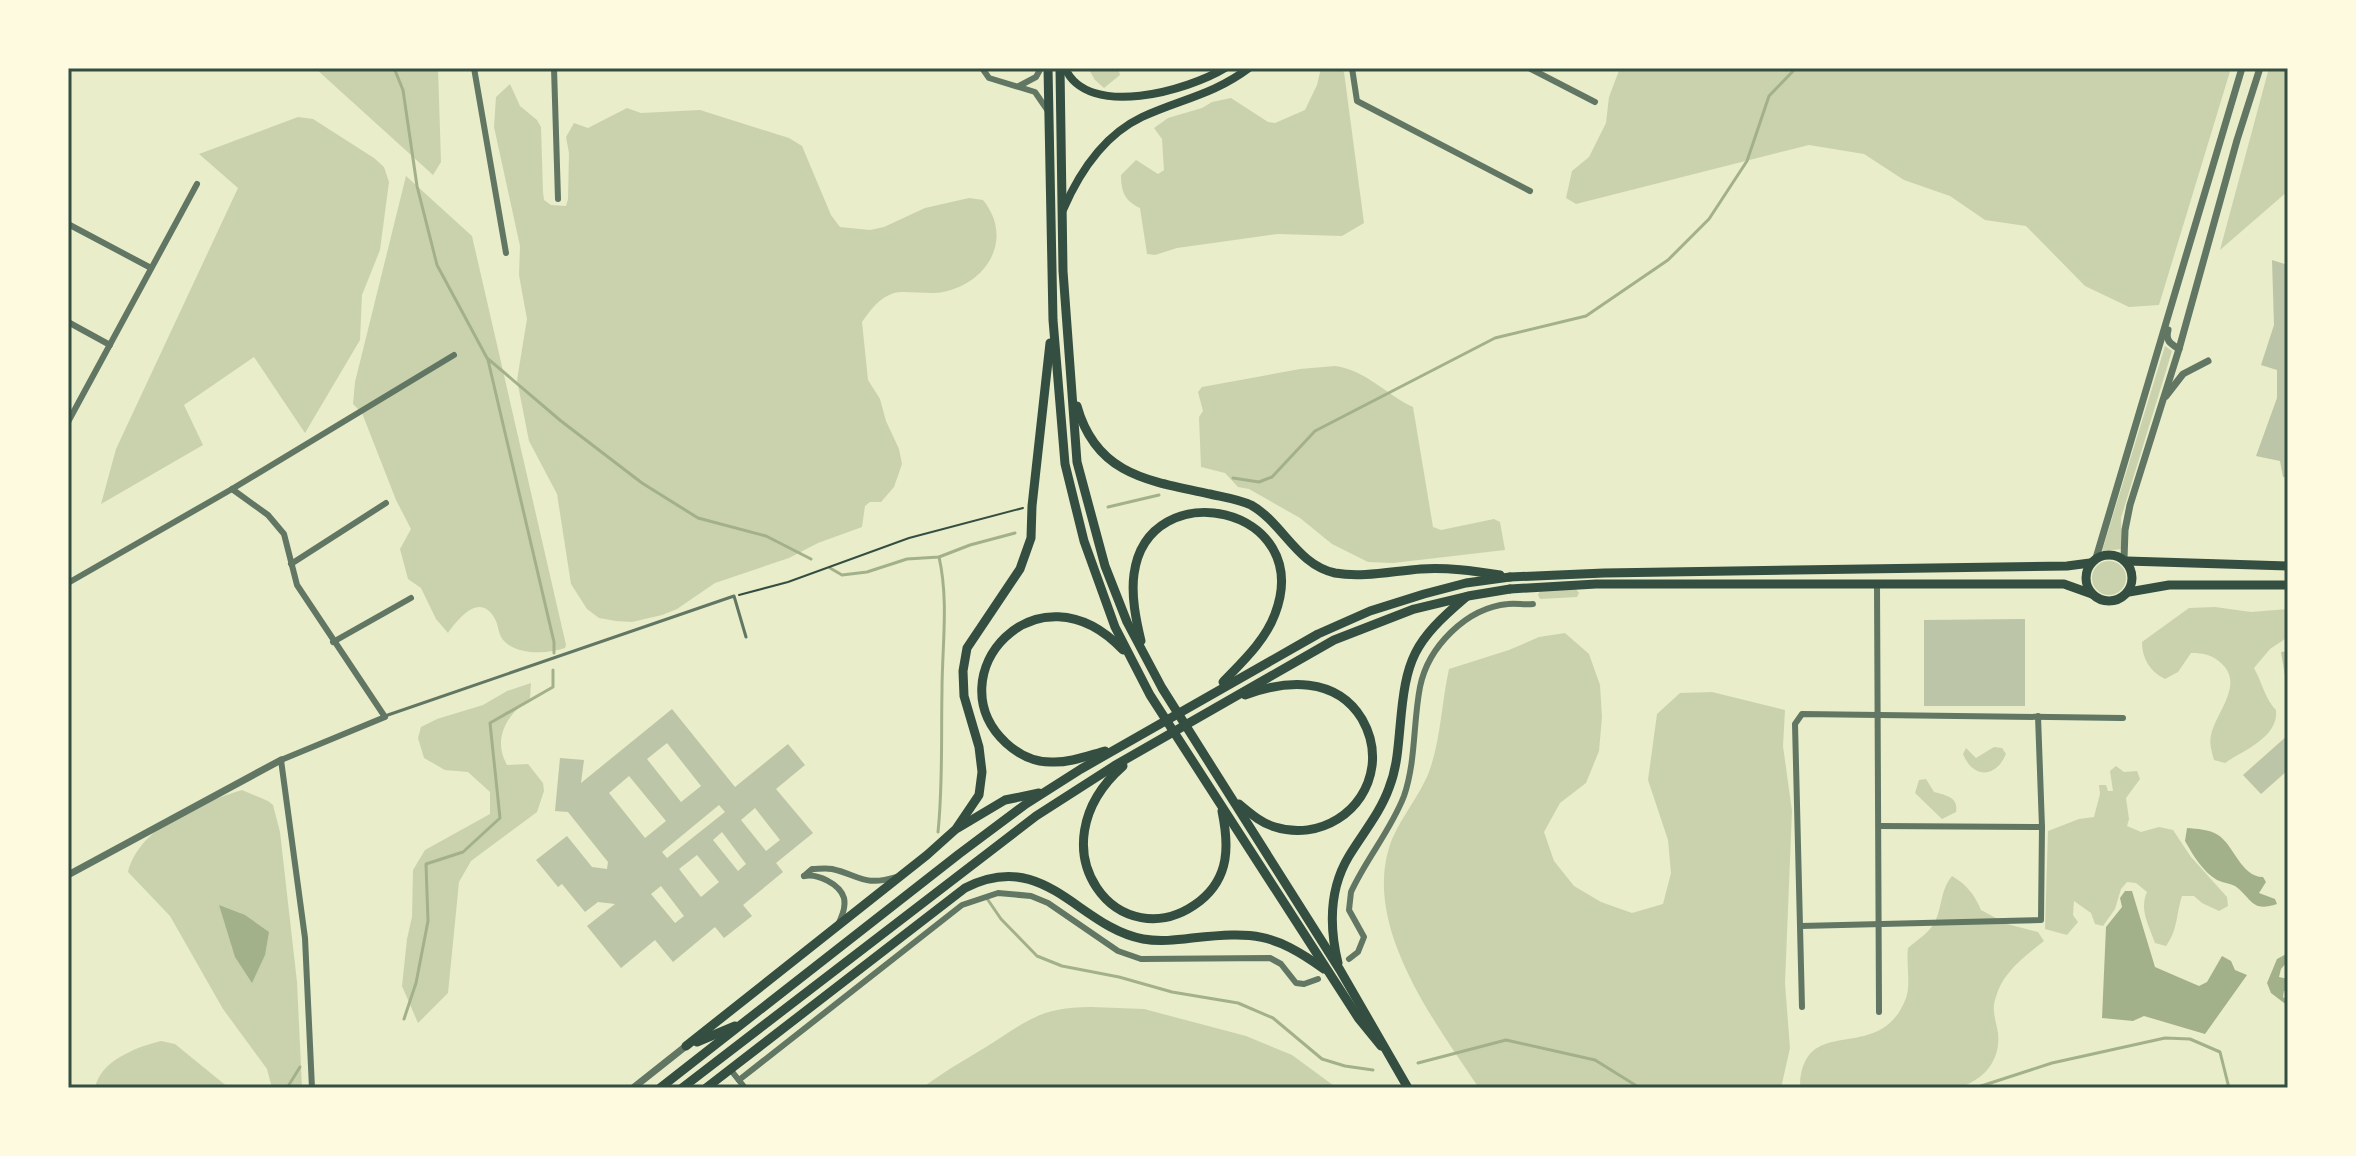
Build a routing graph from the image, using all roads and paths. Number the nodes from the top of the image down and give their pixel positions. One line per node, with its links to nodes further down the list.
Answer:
1 (474, 68): 21 (street)
2 (554, 68): 18 (street)
3 (982, 68): 13 (street)
4 (1041, 68): 13 (street)
5 (1048, 68): 15 (main road)
6 (1062, 68): 7 (main road); 19 (main road)
7 (1225, 68)
8 (1249, 68): 19 (main road)
9 (1352, 68): 17 (street)
10 (1529, 68): 14 (street)
11 (2242, 68): 23 (street)
12 (2260, 68): 27 (street)
13 (1019, 86): 15 (street)
14 (1595, 102)
15 (1049, 113): 24 (main road)
16 (197, 184): 22 (street)
17 (1530, 191)
18 (558, 199)
19 (1062, 211): 30 (main road)
20 (68, 224): 22 (street)
21 (506, 253)
22 (151, 268): 26 (street)
23 (2178, 285): 27 (street); 36 (street)
24 (1053, 320): 35 (main road); 53 (main road)
25 (68, 322): 26 (street)
26 (110, 345): 32 (street)
27 (2179, 349): 31 (street)
28 (454, 355): 33 (street)
29 (2208, 361): 31 (street)
30 (1072, 387): 40 (main road); 52 (main road)
31 (2162, 401): 37 (street)
32 (69, 418)
33 (232, 489): 38 (street); 41 (street)
34 (386, 503): 38 (street)
35 (1032, 506): 46 (path); 68 (main road)
36 (2093, 560): 37 (main road); 40 (main road); 45 (main road)
37 (2126, 560): 39 (main road); 44 (main road)
38 (291, 564): 51 (street)
39 (2288, 566)
40 (1510, 577): 54 (main road)
41 (68, 583)
42 (1877, 585): 45 (main road); 47 (main road); 56 (street)
43 (2288, 585): 44 (main road)
44 (2129, 592): 45 (main road)
45 (2092, 594)
46 (734, 596): 50 (lane); 58 (lane)
47 (1468, 596): 55 (main road); 75 (main road)
48 (411, 598): 51 (street)
49 (1533, 604): 74 (street)
50 (746, 637)
51 (333, 642): 58 (street)
52 (1145, 656): 54 (main road); 64 (main road)
53 (1133, 663): 60 (main road); 65 (main road)
54 (1214, 692): 60 (main road)
55 (1209, 711): 61 (main road); 64 (main road)
56 (1878, 716): 57 (street); 66 (street); 73 (street)
57 (2038, 716): 59 (street); 67 (street)
58 (385, 717): 62 (street)
59 (2123, 718)
60 (1119, 747): 63 (main road)
61 (1140, 750): 65 (main road); 86 (main road)
62 (281, 760): 70 (street); 83 (street)
63 (1046, 791): 68 (main road); 79 (main road)
64 (1231, 798): 75 (main road)
65 (1220, 804): 75 (main road)
66 (1880, 826): 67 (street); 71 (street)
67 (2042, 827): 71 (street)
68 (956, 829): 69 (main road)
69 (903, 874): 72 (main road); 72 (street)
70 (68, 875)
71 (1880, 925): 73 (street); 78 (street)
72 (838, 926): 80 (main road)
73 (1801, 926): 77 (street)
74 (1349, 959)
75 (1335, 972): 81 (main road); 89 (main road)
76 (1318, 979): 82 (street)
77 (1802, 1007)
78 (1879, 1012)
79 (745, 1022): 80 (main road); 85 (main road)
80 (686, 1046): 84 (street)
81 (730, 1069): 82 (street); 87 (main road)
82 (739, 1080): 88 (street)
83 (312, 1088)
84 (633, 1088)
85 (660, 1088)
86 (682, 1088)
87 (706, 1088)
88 (745, 1088)
89 (1408, 1088)

